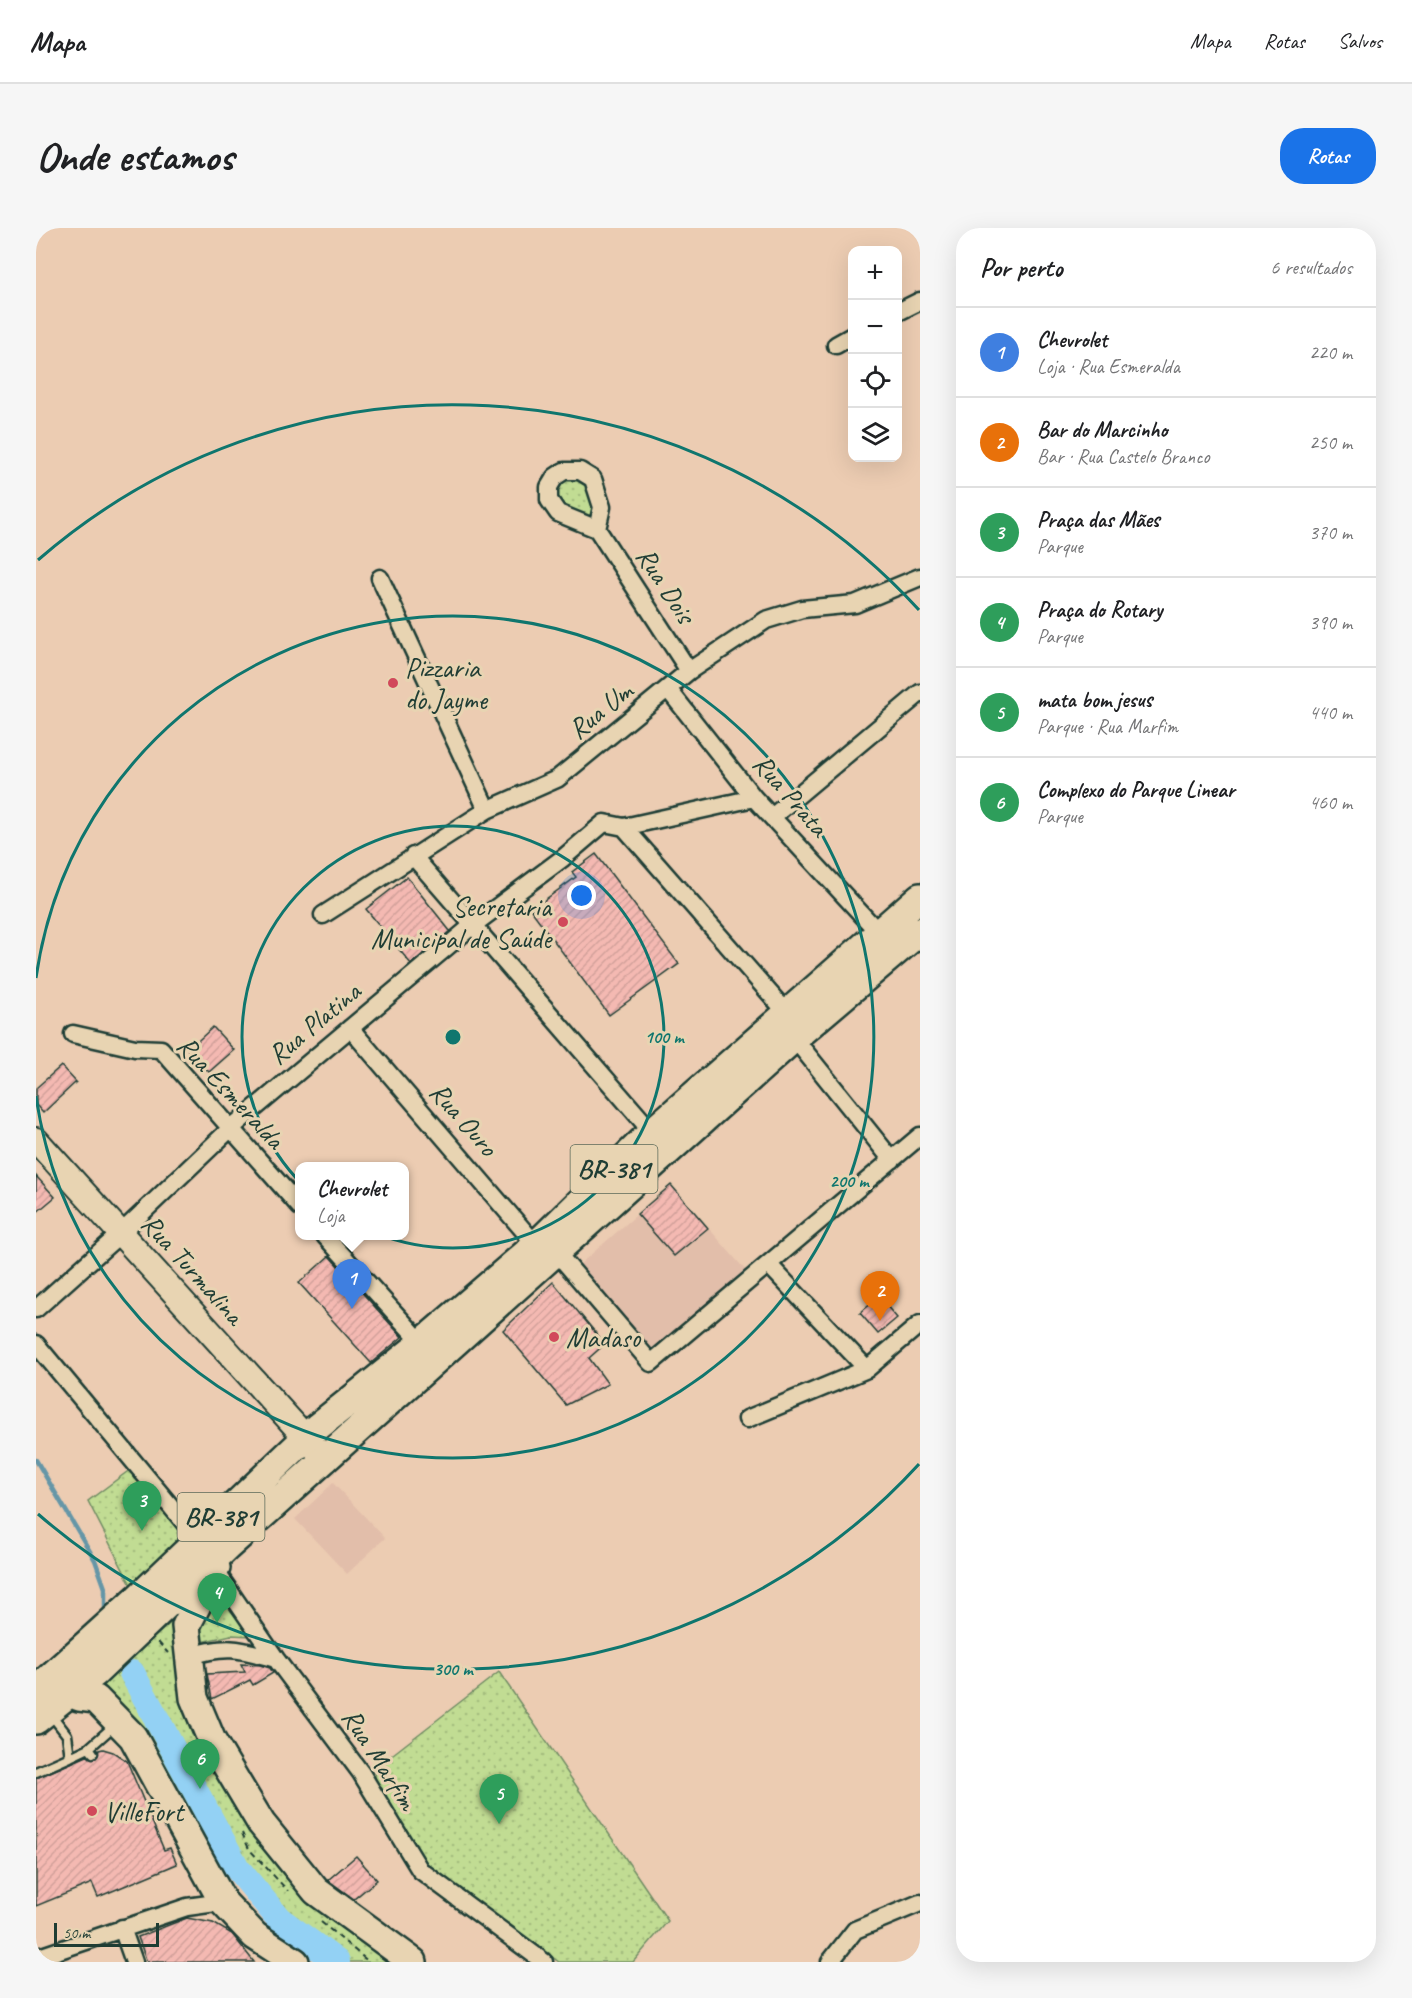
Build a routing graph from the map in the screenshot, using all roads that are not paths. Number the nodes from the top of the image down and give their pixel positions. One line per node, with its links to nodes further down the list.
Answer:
1 (920, 301): 2 (street)
2 (902, 310)
3 (848, 338): 4 (street)
4 (836, 345)
5 (597, 529): 8 (street, Rua Dois)
6 (920, 577): 8 (street, Rua Um)
7 (380, 578): 12 (street)
8 (689, 671): 9 (street, Rua Um)
9 (668, 689): 11 (street, Rua Prata); 12 (street, Rua Um)
10 (920, 693): 13 (street)
11 (754, 798): 13 (street, Rua Prata); 14 (street, Rua Platina)
12 (487, 810): 15 (street, Rua Um)
13 (772, 817): 20 (street, Rua Prata)
14 (624, 827): 18 (street, Rua Platina); 21 (street)
15 (413, 856): 17 (street, Rua Um); 18 (street)
16 (920, 897): 20 (main road, BR-381)
17 (323, 915)
18 (473, 925): 22 (street, Rua Platina); 25 (street)
19 (920, 931): 21 (main road, BR-381)
20 (879, 933): 21 (main road, BR-381)
21 (791, 1026): 25 (main road, BR-381); 28 (street); 32 (main road, BR-381)
22 (350, 1028): 24 (street, Rua Platina); 32 (street, Rua Ouro)
23 (73, 1034): 24 (street, Rua Esmeralda)
24 (230, 1129): 29 (street, Rua Esmeralda); 30 (street, Rua Platina)
25 (652, 1132): 32 (main road, BR-381)
26 (920, 1136): 28 (street)
27 (36, 1140): 30 (main road, Rua Turmalina)
28 (892, 1160): 33 (street)
29 (295, 1201)
30 (121, 1233): 34 (street, Rua Platina); 40 (main road, Rua Turmalina)
31 (329, 1240): 36 (street)
32 (547, 1249): 33 (street, Rua Ouro); 36 (main road, BR-381); 41 (main road, BR-381)
33 (769, 1264): 38 (street)
34 (36, 1309)
35 (920, 1324): 38 (street)
36 (422, 1343): 40 (main road, BR-381)
37 (36, 1344): 42 (street)
38 (867, 1369): 39 (street)
39 (747, 1419)
40 (306, 1438): 41 (main road, Rua Turmalina); 42 (main road, BR-381)
41 (326, 1460): 43 (main road, BR-381)
42 (198, 1539): 44 (main road, BR-381)
43 (213, 1565): 44 (main road, BR-381); 46 (main road); 47 (street, Rua Marfim)
44 (148, 1606): 45 (main road); 48 (main road)
45 (73, 1657): 48 (main road); 49 (main road)
46 (187, 1657): 47 (street); 61 (main road)
47 (276, 1659): 62 (street, Rua Marfim)
48 (76, 1694): 49 (main road); 50 (main road)
49 (40, 1707): 51 (lane)
50 (120, 1721): 51 (lane); 53 (main road)
51 (70, 1757): 52 (lane)
52 (36, 1772)
53 (223, 1902): 55 (street); 56 (main road)
54 (920, 1903): 63 (street)
55 (122, 1928): 57 (street); 58 (street)
56 (255, 1936): 59 (street); 60 (main road)
57 (36, 1959)
58 (134, 1962)
59 (267, 1962)
60 (295, 1962)
61 (413, 1962)
62 (544, 1962)
63 (830, 1962)

